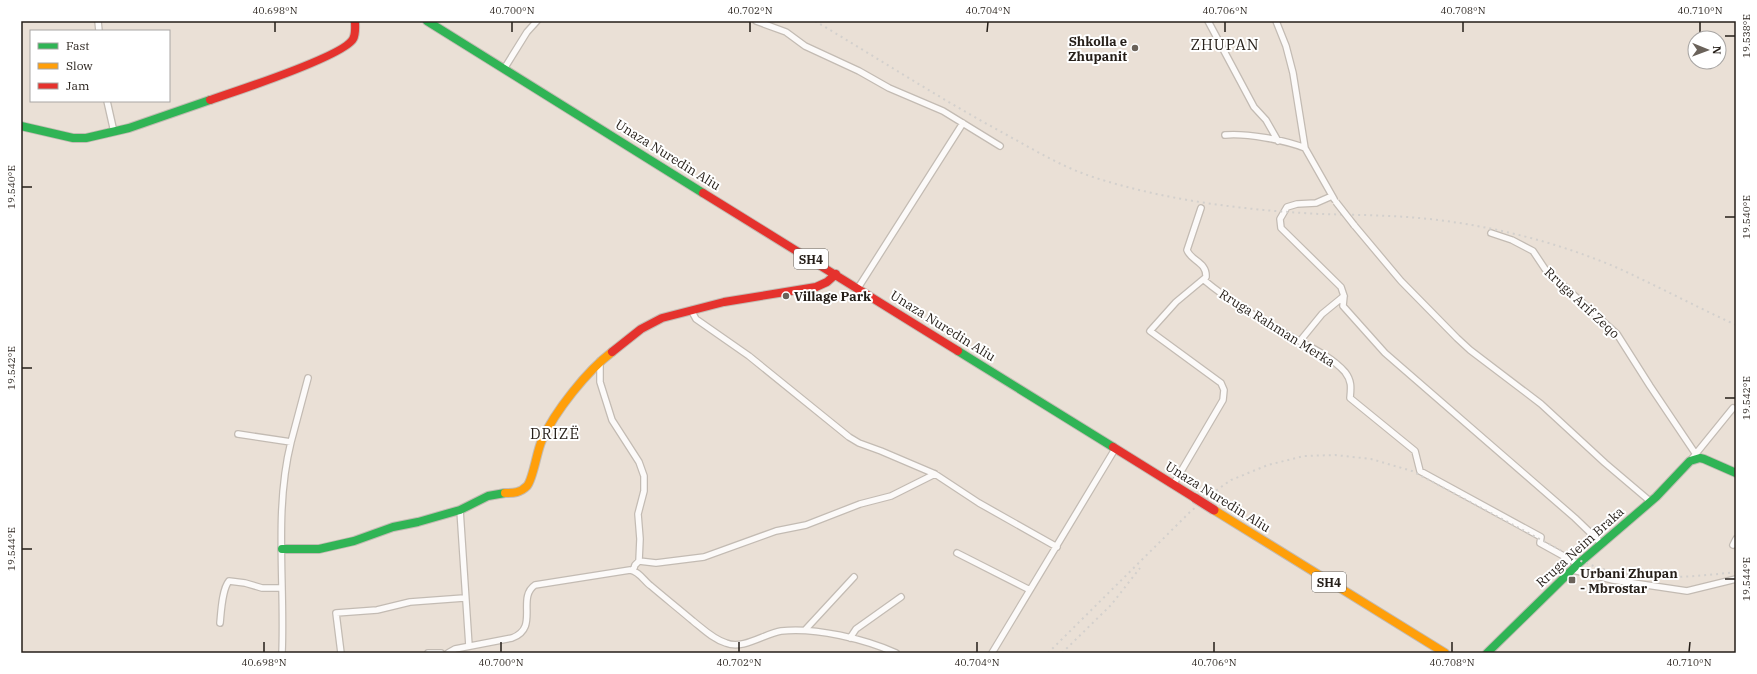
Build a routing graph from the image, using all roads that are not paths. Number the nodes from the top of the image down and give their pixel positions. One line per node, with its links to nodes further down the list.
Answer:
1 (355, 21): 11 (main road)
2 (427, 21): 7 (main road, Unaza Nuredin Aliu / SH4)
3 (537, 21): 7 (street)
4 (756, 21): 9 (street)
5 (1208, 21): 13 (street)
6 (1276, 21): 15 (street)
7 (504, 69): 19 (main road, Unaza Nuredin Aliu / SH4)
8 (107, 102): 11 (street)
9 (963, 123): 14 (street); 21 (street)
10 (21, 126): 11 (main road)
11 (114, 132)
12 (1225, 135): 13 (street)
13 (1278, 141): 15 (street)
14 (1000, 146)
15 (1305, 148): 16 (street)
16 (1332, 196): 22 (street); 38 (street, bridge)
17 (1201, 208): 20 (street)
18 (1491, 233): 33 (street, Rruga Arif Zeqo)
19 (836, 274): 21 (main road, Unaza Nuredin Aliu / SH4); 25 (main road)
20 (1204, 280): 26 (street, Rruga Rahman Merka); 37 (street)
21 (858, 288): 32 (main road, Unaza Nuredin Aliu / SH4)
22 (1344, 296): 23 (street); 24 (street)
23 (1338, 300): 24 (street); 26 (street)
24 (1343, 306): 40 (street)
25 (691, 310): 27 (main road); 36 (street)
26 (1300, 341): 45 (street, Rruga Rahman Merka)
27 (600, 361): 39 (main road); 44 (street)
28 (308, 378): 31 (street)
29 (1733, 408): 33 (street)
30 (238, 434): 31 (street)
31 (291, 442): 42 (street)
32 (1115, 449): 37 (main road, Unaza Nuredin Aliu / SH4); 41 (street)
33 (1696, 452): 34 (street)
34 (1690, 461): 35 (main road); 38 (main road, Rruga Neim Braka)
35 (1736, 473)
36 (935, 474): 41 (street); 44 (street)
37 (1174, 485): 64 (main road, Unaza Nuredin Aliu / SH4, bridge)
38 (1651, 502): 40 (main road, Rruga Neim Braka)
39 (460, 510): 42 (main road); 51 (street)
40 (1601, 543): 45 (main road, Rruga Neim Braka)
41 (1057, 547): 50 (street)
42 (282, 549): 49 (street)
43 (957, 553): 50 (street)
44 (639, 561): 46 (street)
45 (1575, 567): 48 (street); 65 (main road, Rruga Neim Braka)
46 (633, 571): 54 (street); 56 (street)
47 (854, 577): 54 (street)
48 (1736, 579)
49 (282, 588): 53 (street); 57 (street)
50 (1030, 590): 63 (street)
51 (464, 598): 56 (street); 58 (street)
52 (900, 598): 55 (street)
53 (220, 623)
54 (806, 630): 55 (street)
55 (850, 638): 62 (street)
56 (469, 646): 61 (street)
57 (282, 653)
58 (341, 653)
59 (428, 653): 60 (street)
60 (441, 653)
61 (448, 653)
62 (896, 653)
63 (992, 653)
64 (1444, 653)
65 (1487, 653)

